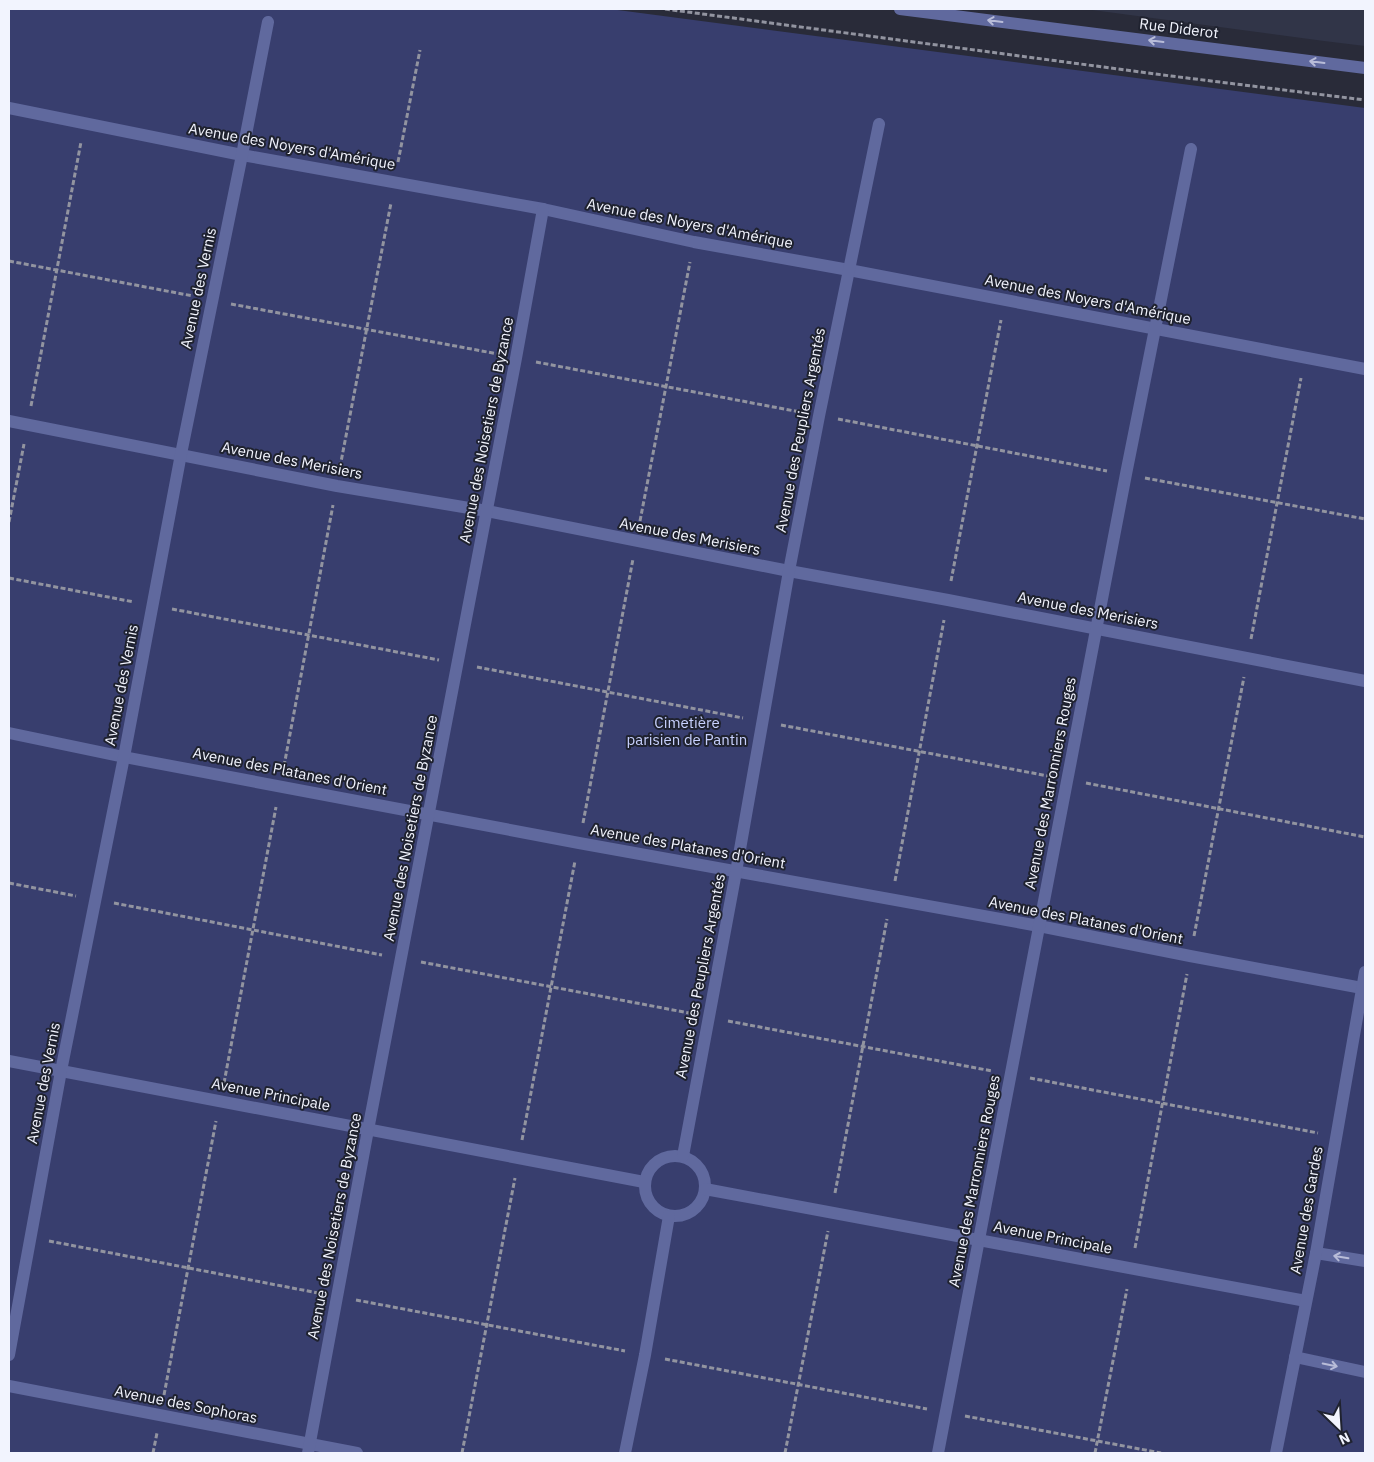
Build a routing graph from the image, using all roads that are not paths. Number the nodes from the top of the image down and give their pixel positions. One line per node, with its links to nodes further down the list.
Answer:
1 (900, 9): 3 (street, Rue Diderot, one-way to 1)
2 (268, 22): 7 (street, Avenue des Vernis)
3 (1365, 68)
4 (9, 108): 7 (street, Avenue des Noyers d'Amérique)
5 (879, 124): 9 (street, Avenue des Peupliers Argentés)
6 (1191, 149): 10 (street, Avenue des Marronniers Rouges)
7 (242, 154): 8 (street, Avenue des Noyers d'Amérique); 13 (street, Avenue des Vernis)
8 (543, 209): 9 (street, Avenue des Noyers d'Amérique); 14 (street, Avenue des Noisetiers de Byzance)
9 (849, 270): 10 (street, Avenue des Noyers d'Amérique); 15 (street, Avenue des Peupliers Argentés)
10 (1155, 328): 11 (street, Avenue des Noyers d'Amérique); 16 (street, Avenue des Marronniers Rouges)
11 (1365, 369)
12 (9, 421): 13 (street, Avenue des Merisiers)
13 (181, 454): 14 (street, Avenue des Merisiers); 19 (street, Avenue des Vernis)
14 (486, 511): 15 (street, Avenue des Merisiers); 20 (street, Avenue des Noisetiers de Byzance)
15 (789, 571): 16 (street, Avenue des Merisiers); 21 (street, Avenue des Peupliers Argentés)
16 (1097, 629): 17 (street, Avenue des Merisiers); 22 (street, Avenue des Marronniers Rouges)
17 (1365, 681)
18 (9, 732): 19 (street, Avenue des Platanes d'Orient)
19 (124, 756): 20 (street, Avenue des Platanes d'Orient); 26 (street, Avenue des Vernis)
20 (430, 814): 21 (street, Avenue des Platanes d'Orient); 27 (street, Avenue des Noisetiers de Byzance)
21 (736, 872): 22 (street, Avenue des Platanes d'Orient); 28 (street, Avenue des Peupliers Argentés)
22 (1039, 926): 24 (street, Avenue des Platanes d'Orient); 32 (street, Avenue des Marronniers Rouges)
23 (1365, 972): 24 (street, Avenue des Gardes)
24 (1362, 988): 33 (street, Avenue des Gardes)
25 (9, 1061): 26 (street, Avenue Principale)
26 (61, 1071): 27 (street, Avenue Principale); 36 (street, Avenue des Vernis)
27 (368, 1130): 29 (street, Avenue Principale); 40 (street, Avenue des Noisetiers de Byzance)
28 (683, 1156): 29 (street); 30 (street)
29 (644, 1182): 31 (street)
30 (705, 1189): 31 (street); 32 (street, Avenue Principale)
31 (669, 1216): 42 (street)
32 (979, 1240): 35 (street, Avenue Principale); 43 (street, Avenue des Marronniers Rouges)
33 (1316, 1253): 34 (street, one-way to 33); 35 (street, Avenue des Gardes)
34 (1365, 1261)
35 (1306, 1301): 37 (street, Avenue des Gardes)
36 (9, 1356)
37 (1295, 1357): 38 (street, one-way to 38); 44 (street, Avenue des Gardes)
38 (1365, 1372)
39 (9, 1386): 40 (street, Avenue des Sophoras)
40 (309, 1449): 41 (street, Avenue des Sophoras)
41 (357, 1453)
42 (624, 1453)
43 (938, 1453)
44 (1276, 1453)

